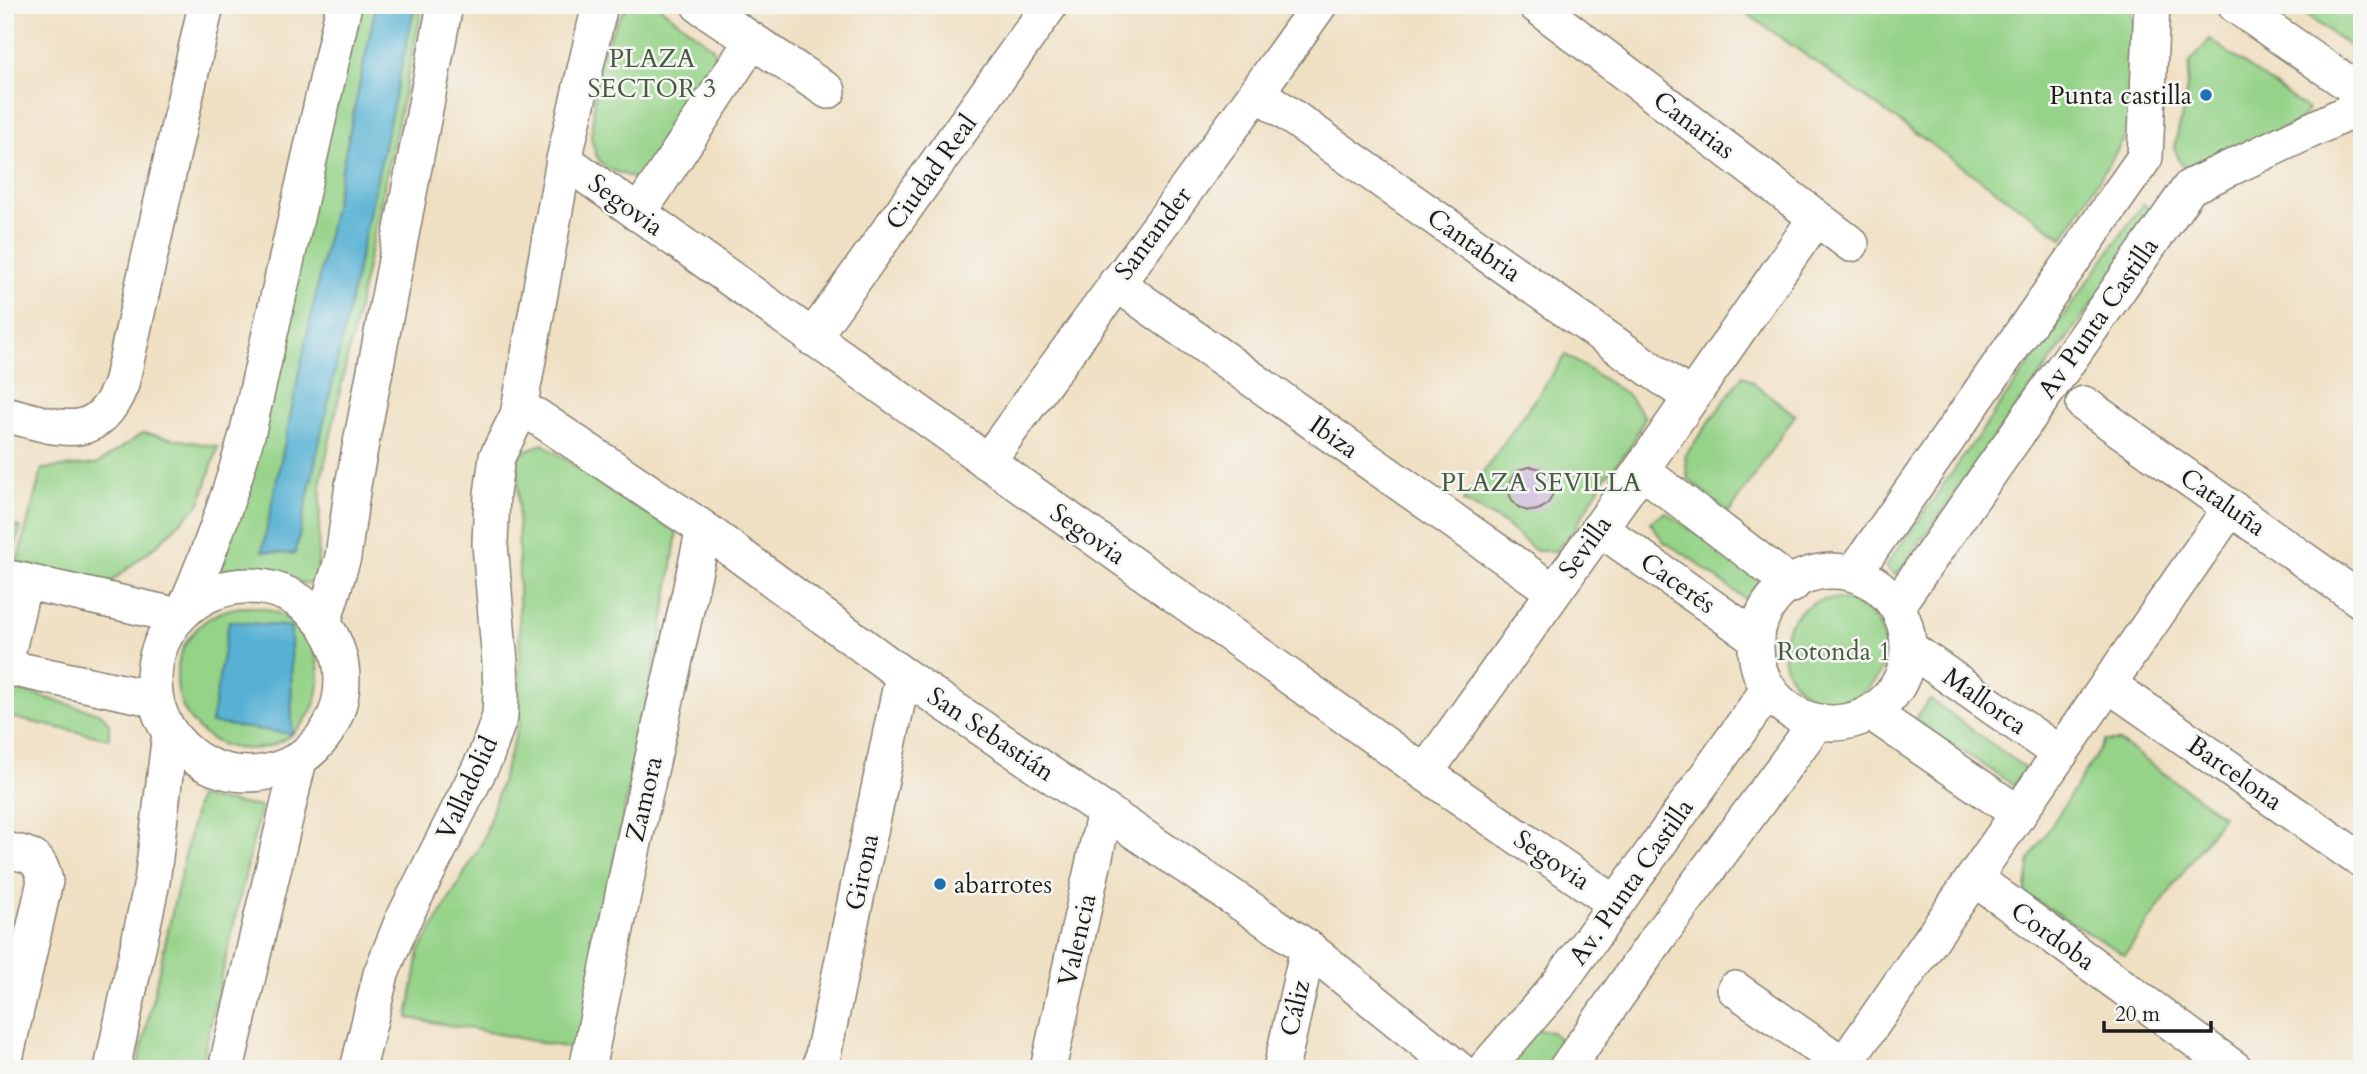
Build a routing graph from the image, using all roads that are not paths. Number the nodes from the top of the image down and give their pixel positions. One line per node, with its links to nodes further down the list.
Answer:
1 (205, 5): 26 (street)
2 (344, 5): 39 (street)
3 (445, 5): 40 (street)
4 (600, 5): 17 (street, Valladolid)
5 (699, 5): 11 (street)
6 (1050, 5): 23 (street, Ciudad Real)
7 (1319, 5): 13 (street, Santander)
8 (1536, 5): 20 (street, Canarias)
9 (2152, 5): 16 (street)
10 (2235, 5): 14 (street)
11 (752, 41): 12 (street); 19 (street)
12 (828, 91)
13 (1258, 93): 22 (street, Santander); 24 (street, Cantabria)
14 (2362, 93)
15 (2362, 106): 18 (street, Av Punta Castilla)
16 (2145, 157): 18 (street); 33 (street, Av Punta Castilla)
17 (564, 160): 19 (street, Segovia); 27 (street, Valladolid)
18 (2190, 187): 38 (street, Av Punta Castilla)
19 (638, 214): 23 (street, Segovia)
20 (1816, 218): 21 (street, Canarias); 24 (street, Sevilla)
21 (1851, 244)
22 (1116, 283): 28 (street, Santander); 36 (street, Ibiza)
23 (812, 338): 28 (street, Segovia)
24 (1690, 397): 29 (street, Sevilla)
25 (2084, 404): 30 (street, Cataluña)
26 (5, 414)
27 (518, 415): 32 (street, San Sebastián); 68 (street, Valladolid)
28 (987, 462): 53 (street, Segovia)
29 (1641, 470): 31 (street, Sevilla); 35 (street)
30 (2231, 507): 37 (street, Cataluña); 45 (street)
31 (1599, 528): 36 (street, Sevilla); 41 (street, Cacerés)
32 (704, 529): 44 (street, San Sebastián); 69 (street, Zamora)
33 (1854, 573): 35 (street); 38 (street)
34 (14, 579): 39 (street); 43 (street)
35 (1792, 586): 41 (street)
36 (1553, 592): 53 (street, Sevilla)
37 (2362, 601)
38 (1897, 605): 42 (street)
39 (181, 614): 40 (street); 47 (street)
40 (323, 623): 52 (street)
41 (1756, 638): 46 (street)
42 (1909, 648): 48 (street); 51 (street, Mallorca)
43 (5, 665): 47 (street)
44 (903, 675): 54 (street, San Sebastián); 70 (street, Girona)
45 (2108, 684): 51 (street); 57 (street, Barcelona)
46 (1768, 690): 49 (street); 59 (street, Av. Punta Castilla)
47 (155, 699): 50 (street)
48 (1872, 713): 49 (street); 55 (street)
49 (1817, 722): 63 (street)
50 (170, 733): 52 (street); 66 (street)
51 (2060, 754): 55 (street)
52 (299, 760): 67 (street)
53 (1425, 773): 59 (street, Segovia)
54 (1105, 811): 60 (street, San Sebastián); 71 (street, Valencia)
55 (2019, 814): 58 (street)
56 (5, 850): 64 (street)
57 (2362, 862)
58 (1974, 878): 65 (street); 76 (street, Cordoba)
59 (1615, 903): 61 (street, Av. Punta Castilla)
60 (1308, 948): 72 (street, Cáliz); 73 (street, San Sebastián)
61 (1558, 985): 63 (street); 74 (street, Av. Punta Castilla)
62 (1735, 989): 65 (street)
63 (1602, 1020): 75 (street)
64 (5, 1059)
65 (1847, 1067)
66 (112, 1069)
67 (226, 1069)
68 (358, 1069)
69 (587, 1069)
70 (820, 1069)
71 (1048, 1069)
72 (1281, 1069)
73 (1458, 1069)
74 (1485, 1069)
75 (1566, 1069)
76 (2235, 1069)

